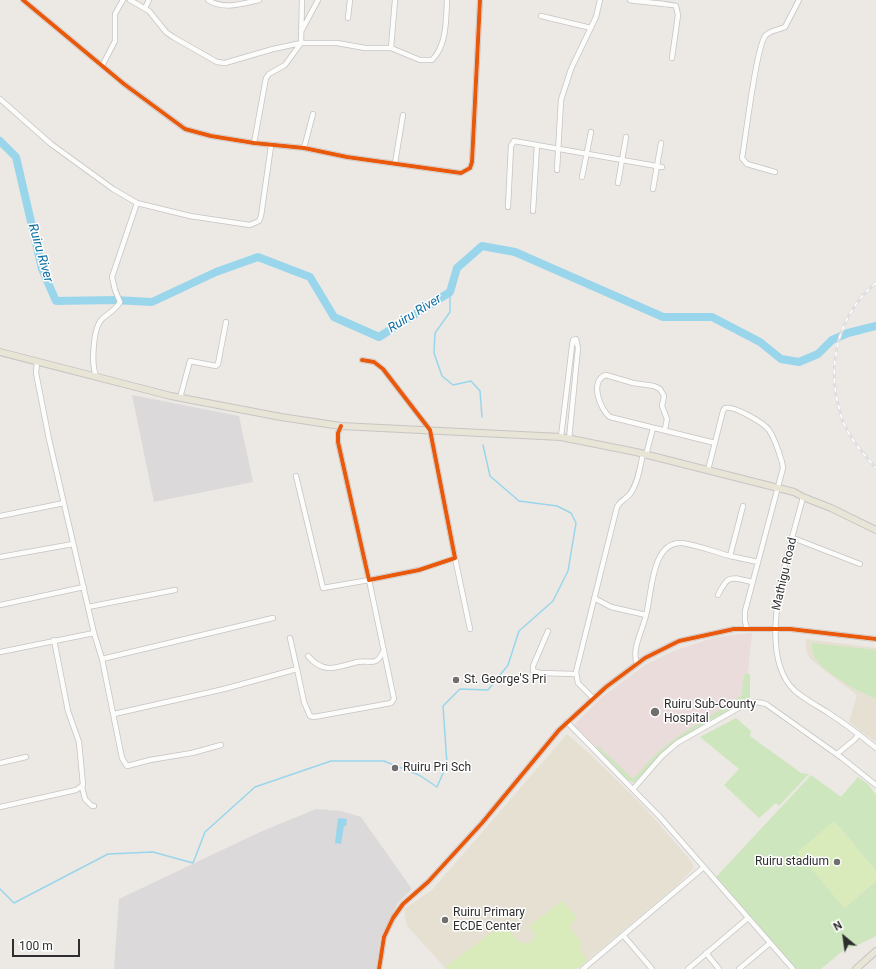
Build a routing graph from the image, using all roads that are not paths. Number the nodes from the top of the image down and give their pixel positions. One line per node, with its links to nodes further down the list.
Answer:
1 (23, 0): 24 (street)
2 (123, 0): 24 (street)
3 (130, 0): 16 (street)
4 (149, 0): 16 (street)
5 (209, 0): 6 (street)
6 (259, 0)
7 (302, 0): 20 (street)
8 (318, 0): 20 (street)
9 (350, 0): 18 (street)
10 (395, 0): 22 (street)
11 (447, 0): 22 (street)
12 (480, 0): 38 (street)
13 (600, 0): 19 (street)
14 (630, 0): 23 (street)
15 (799, 0): 41 (street)
16 (145, 8): 21 (street)
17 (541, 16): 19 (street)
18 (348, 18)
19 (591, 28): 35 (street)
20 (301, 32): 21 (street)
21 (301, 43): 22 (street); 30 (street)
22 (391, 48)
23 (672, 58)
24 (102, 66): 30 (street)
25 (0, 99): 45 (street)
26 (313, 114): 34 (street)
27 (403, 115): 38 (street)
28 (591, 132): 36 (street)
29 (626, 137): 37 (street)
30 (254, 143): 33 (street)
31 (661, 144): 39 (street)
32 (537, 145): 35 (street); 46 (street); 47 (street)
33 (271, 146): 34 (street); 45 (street)
34 (304, 148): 38 (street)
35 (559, 149): 36 (street); 40 (street)
36 (587, 154): 37 (street); 42 (street)
37 (622, 160): 39 (street); 43 (street)
38 (395, 163)
39 (660, 166): 44 (street)
40 (557, 170)
41 (775, 172)
42 (582, 177)
43 (618, 183)
44 (653, 189)
45 (137, 203): 52 (street)
46 (508, 207)
47 (534, 212)
48 (226, 322): 53 (street)
49 (0, 352): 51 (main road)
50 (362, 360): 59 (street)
51 (37, 361): 52 (main road); 68 (street)
52 (96, 376): 53 (main road)
53 (180, 398): 56 (main road)
54 (564, 412): 55 (street); 55 (street); 60 (street)
55 (571, 413): 61 (street)
56 (341, 426): 59 (main road); 79 (street)
57 (653, 428): 58 (street); 58 (street); 63 (street)
58 (664, 429): 62 (street)
59 (430, 430): 60 (main road); 76 (street)
60 (561, 437): 61 (main road)
61 (569, 439): 63 (main road)
62 (715, 442): 64 (street); 66 (street)
63 (644, 455): 64 (main road); 84 (street)
64 (708, 470): 66 (main road)
65 (296, 476): 79 (street)
66 (777, 487): 67 (main road); 77 (street)
67 (803, 498): 71 (main road); 72 (street, Mathigu Road)
68 (64, 503): 70 (street); 73 (street)
69 (744, 506): 74 (street)
70 (0, 516)
71 (876, 530)
72 (793, 538): 78 (street); 91 (street, Mathigu Road)
73 (74, 544): 75 (street); 81 (street)
74 (730, 556): 77 (street); 87 (street)
75 (0, 558)
76 (455, 558): 79 (street); 89 (street)
77 (758, 562): 80 (street)
78 (860, 564)
79 (369, 580): 98 (street)
80 (752, 582): 83 (street); 90 (street)
81 (84, 587): 85 (street); 86 (street)
82 (175, 590): 86 (street)
83 (718, 595)
84 (594, 598): 87 (street); 103 (street)
85 (0, 605)
86 (88, 607): 93 (street)
87 (646, 615): 101 (street)
88 (274, 618): 100 (street)
89 (470, 629)
90 (748, 629): 91 (street); 101 (street)
91 (775, 630): 95 (street); 107 (street, Mathigu Road)
92 (548, 631): 103 (street)
93 (94, 633): 96 (street); 100 (street)
94 (290, 638): 102 (street)
95 (876, 639)
96 (54, 640): 97 (street); 114 (street)
97 (0, 652)
98 (384, 652): 99 (street); 102 (street)
99 (308, 656)
100 (102, 659): 105 (street)
101 (637, 664): 104 (street)
102 (297, 669): 105 (street)
103 (576, 674): 104 (street)
104 (593, 698): 106 (street)
105 (114, 714): 108 (street)
106 (567, 722): 115 (street); 125 (street)
107 (859, 734): 109 (street, Mathigu Road); 110 (street)
108 (221, 745)
109 (876, 748)
110 (837, 754): 113 (street); 115 (street)
111 (26, 757): 112 (street)
112 (0, 763)
113 (876, 785)
114 (82, 787): 116 (street); 117 (street)
115 (634, 788): 118 (street)
116 (0, 806)
117 (94, 806)
118 (704, 867): 119 (street); 120 (street)
119 (748, 918): 121 (street); 123 (street)
120 (624, 935): 126 (street); 127 (street)
121 (770, 943): 124 (street); 130 (street)
122 (876, 952): 133 (main road)
123 (706, 953): 128 (street); 129 (street)
124 (789, 964): 131 (street); 132 (street)
125 (379, 969)
126 (583, 969)
127 (652, 969)
128 (688, 969)
129 (720, 969)
130 (739, 969)
131 (784, 969)
132 (793, 969)
133 (856, 969)

